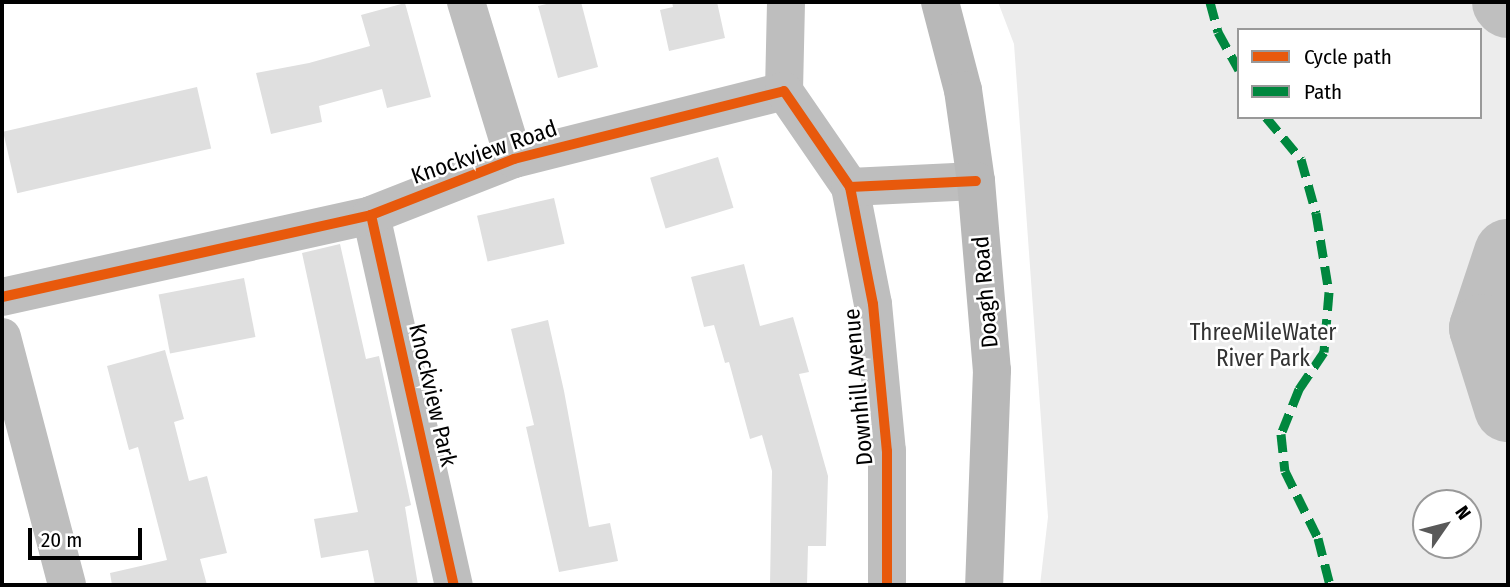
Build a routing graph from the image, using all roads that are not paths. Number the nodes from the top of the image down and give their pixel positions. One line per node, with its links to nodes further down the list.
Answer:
1 (466, 2): 5 (street)
2 (786, 2): 4 (street)
3 (940, 2): 6 (main road, Doagh Road)
4 (784, 90): 5 (street, Knockview Road); 7 (street)
5 (514, 159): 8 (street, Knockview Road)
6 (976, 181): 7 (street); 14 (main road, Doagh Road)
7 (850, 187): 13 (street, Downhill Avenue)
8 (371, 215): 9 (street, Knockview Road); 12 (street, Knockview Park)
9 (2, 296)
10 (2, 337): 11 (street)
11 (67, 585)
12 (454, 585)
13 (887, 585)
14 (984, 585)

